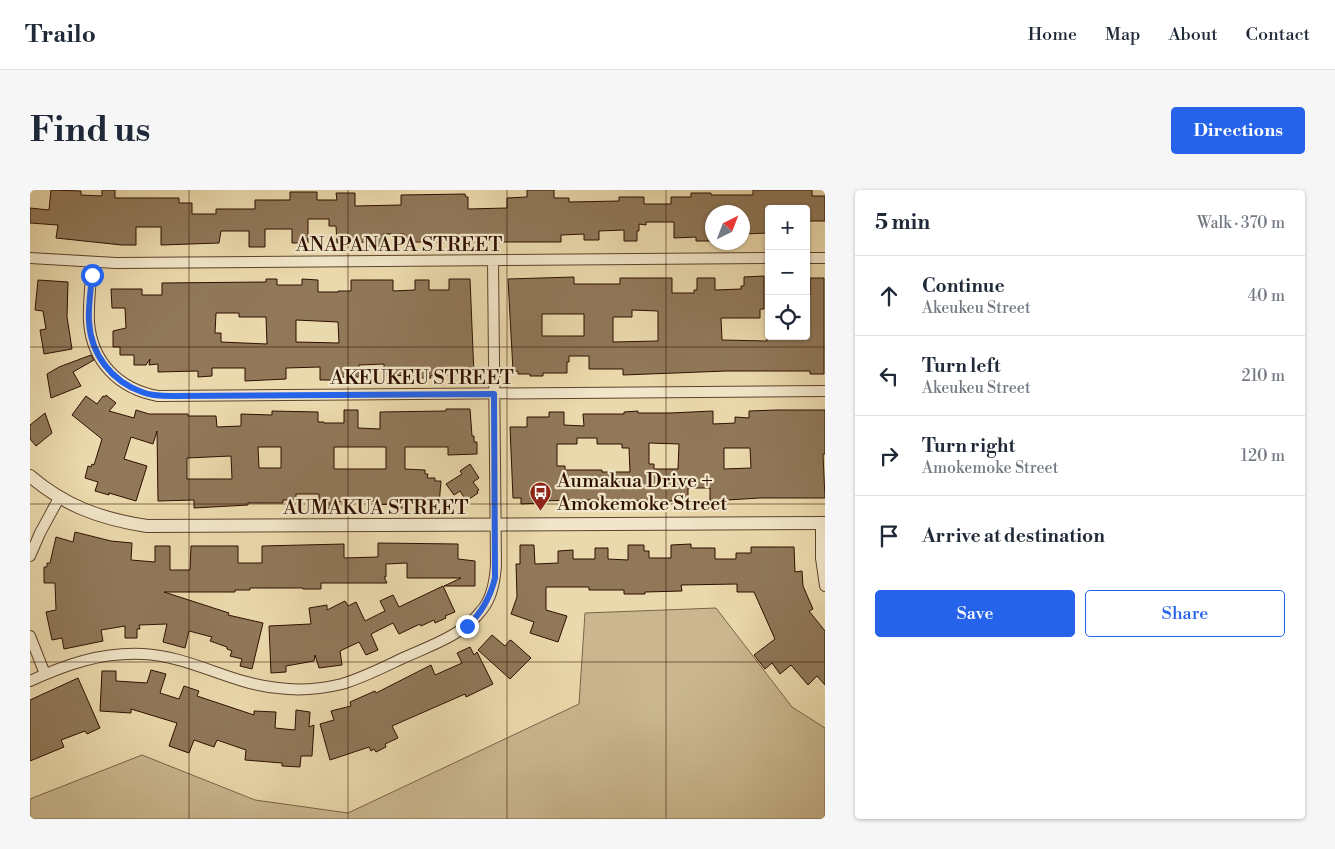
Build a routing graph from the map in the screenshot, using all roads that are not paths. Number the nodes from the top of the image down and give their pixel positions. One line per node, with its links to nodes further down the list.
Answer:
1 (30, 258): 6 (street, ANAPANAPA STREET)
2 (765, 258): 5 (street, ANAPANAPA STREET)
3 (810, 258): 4 (street)
4 (825, 258)
5 (493, 260): 6 (street, ANAPANAPA STREET); 8 (street)
6 (92, 263): 8 (street, AKEUKEU STREET)
7 (825, 391): 8 (street, AKEUKEU STREET)
8 (494, 394): 12 (street)
9 (30, 476): 10 (street, AUMAKUA STREET)
10 (59, 498): 12 (street, AUMAKUA STREET); 13 (street)
11 (823, 523): 12 (street, AUMAKUA STREET); 14 (street)
12 (495, 525): 16 (street)
13 (30, 556)
14 (825, 586)
15 (30, 636): 16 (street)
16 (45, 674): 17 (street)
17 (30, 681)

